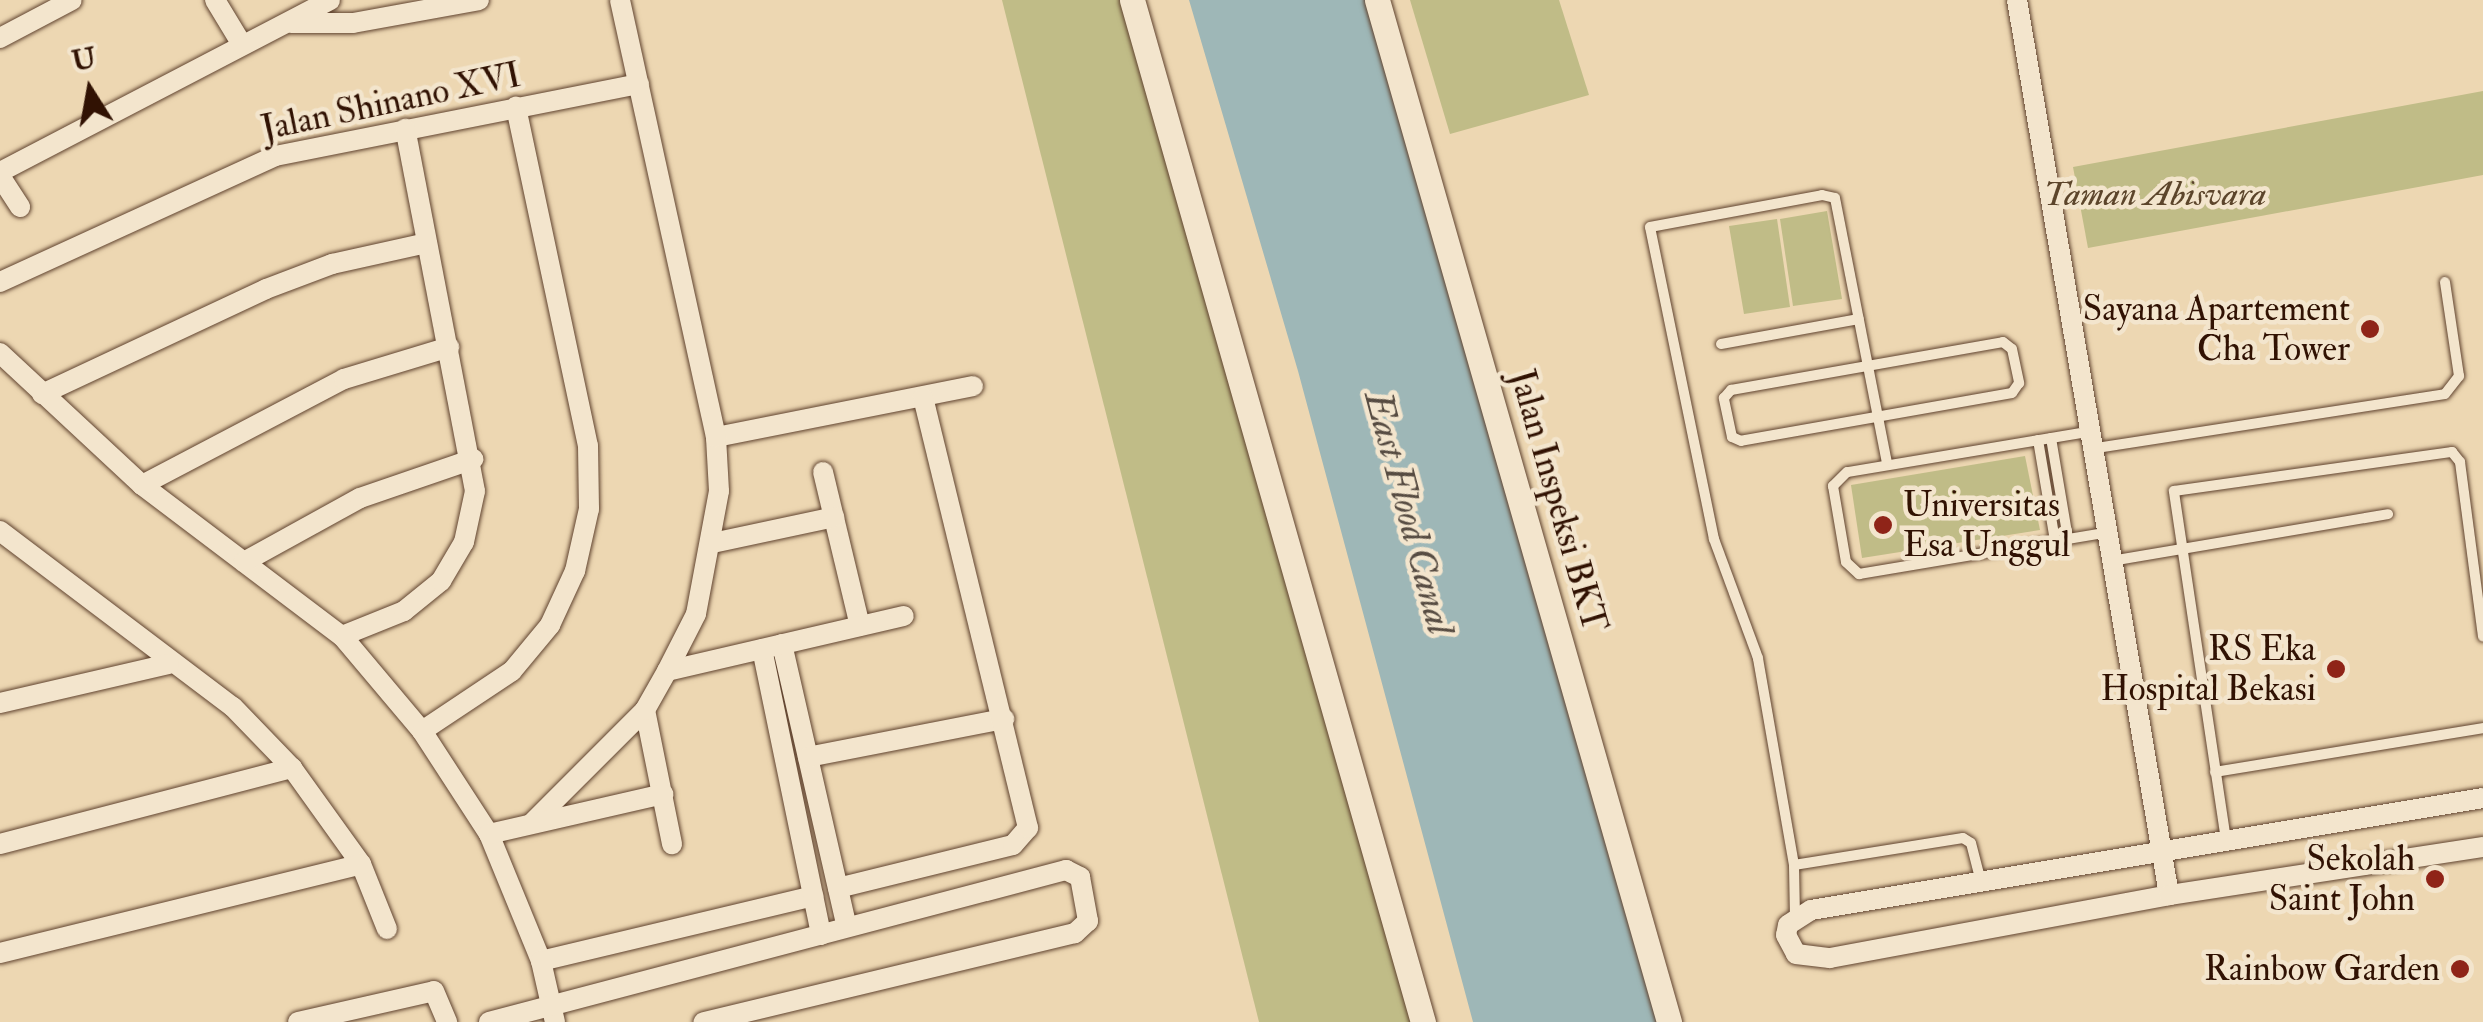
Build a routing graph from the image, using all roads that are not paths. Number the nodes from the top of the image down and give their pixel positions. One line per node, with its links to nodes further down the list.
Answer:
1 (72, 0): 10 (street)
2 (215, 0): 11 (street)
3 (330, 0): 9 (street)
4 (480, 0): 9 (street)
5 (620, 0): 12 (street)
6 (1132, 0): 89 (street)
7 (1377, 0): 90 (street, Jalan Inspeksi BKT)
8 (2016, 0): 32 (street)
9 (284, 23): 11 (street)
10 (0, 38)
11 (241, 43): 15 (street)
12 (639, 84): 13 (street, Jalan Shinano XVI); 29 (street)
13 (516, 107): 14 (street, Jalan Shinano XVI); 58 (street)
14 (405, 128): 17 (street); 18 (street, Jalan Shinano XVI)
15 (0, 174): 16 (street)
16 (20, 208)
17 (427, 243): 22 (street); 26 (street)
18 (0, 282)
19 (2445, 282): 32 (lane)
20 (1859, 319): 21 (lane); 24 (lane); 72 (lane)
21 (1721, 344)
22 (448, 347): 33 (street); 36 (street)
23 (0, 353): 26 (street)
24 (1868, 366): 28 (lane); 28 (lane); 28 (lane)
25 (973, 386): 27 (street)
26 (42, 394): 36 (street)
27 (923, 398): 29 (street); 56 (street)
28 (1878, 419): 34 (lane)
29 (716, 437): 43 (street)
30 (2051, 438): 31 (lane); 32 (lane); 41 (lane)
31 (2038, 440): 34 (lane); 42 (lane)
32 (2088, 441): 40 (street)
33 (473, 459): 46 (street); 49 (street)
34 (1886, 464): 42 (lane)
35 (823, 472): 38 (street)
36 (142, 486): 46 (street)
37 (2388, 514): 44 (lane)
38 (834, 517): 43 (street); 48 (street)
39 (0, 531): 52 (street)
40 (2105, 532): 41 (lane); 45 (street)
41 (2068, 539): 42 (lane)
42 (2055, 540)
43 (714, 543): 53 (street)
44 (2178, 548): 45 (lane); 50 (lane); 61 (lane)
45 (2110, 561): 70 (street)
46 (244, 562): 49 (street)
47 (904, 616): 48 (street)
48 (860, 626): 51 (street)
49 (342, 636): 58 (street)
50 (2483, 636)
51 (772, 647): 53 (street); 59 (street); 75 (street)
52 (169, 664): 54 (street); 60 (street)
53 (667, 671): 55 (street)
54 (0, 703)
55 (645, 710): 62 (street); 64 (street)
56 (1004, 719): 59 (street); 73 (street)
57 (2483, 728): 61 (lane)
58 (422, 731): 65 (street)
59 (808, 757): 73 (street)
60 (292, 768): 67 (street); 71 (street)
61 (2216, 772): 66 (lane)
62 (663, 794): 64 (street); 68 (street)
63 (2483, 798): 66 (street)
64 (532, 823): 65 (street)
65 (489, 834): 82 (street)
66 (2226, 840): 70 (street)
67 (0, 844)
68 (672, 844)
69 (2483, 847): 76 (street)
70 (2160, 850): 74 (street); 76 (street)
71 (361, 864): 79 (street); 81 (street)
72 (1794, 865): 74 (lane); 77 (lane)
73 (836, 880): 75 (street); 78 (street)
74 (1981, 882): 77 (street)
75 (811, 888): 80 (street); 82 (street)
76 (2169, 894): 77 (street)
77 (1795, 918)
78 (848, 926): 80 (street); 88 (street)
79 (388, 929)
80 (821, 935): 83 (street)
81 (0, 953)
82 (541, 961): 83 (street)
83 (553, 1014): 84 (street)
84 (518, 1019): 87 (street)
85 (298, 1022): 86 (street)
86 (447, 1022)
87 (489, 1022)
88 (703, 1022)
89 (1423, 1022)
90 (1669, 1022)

